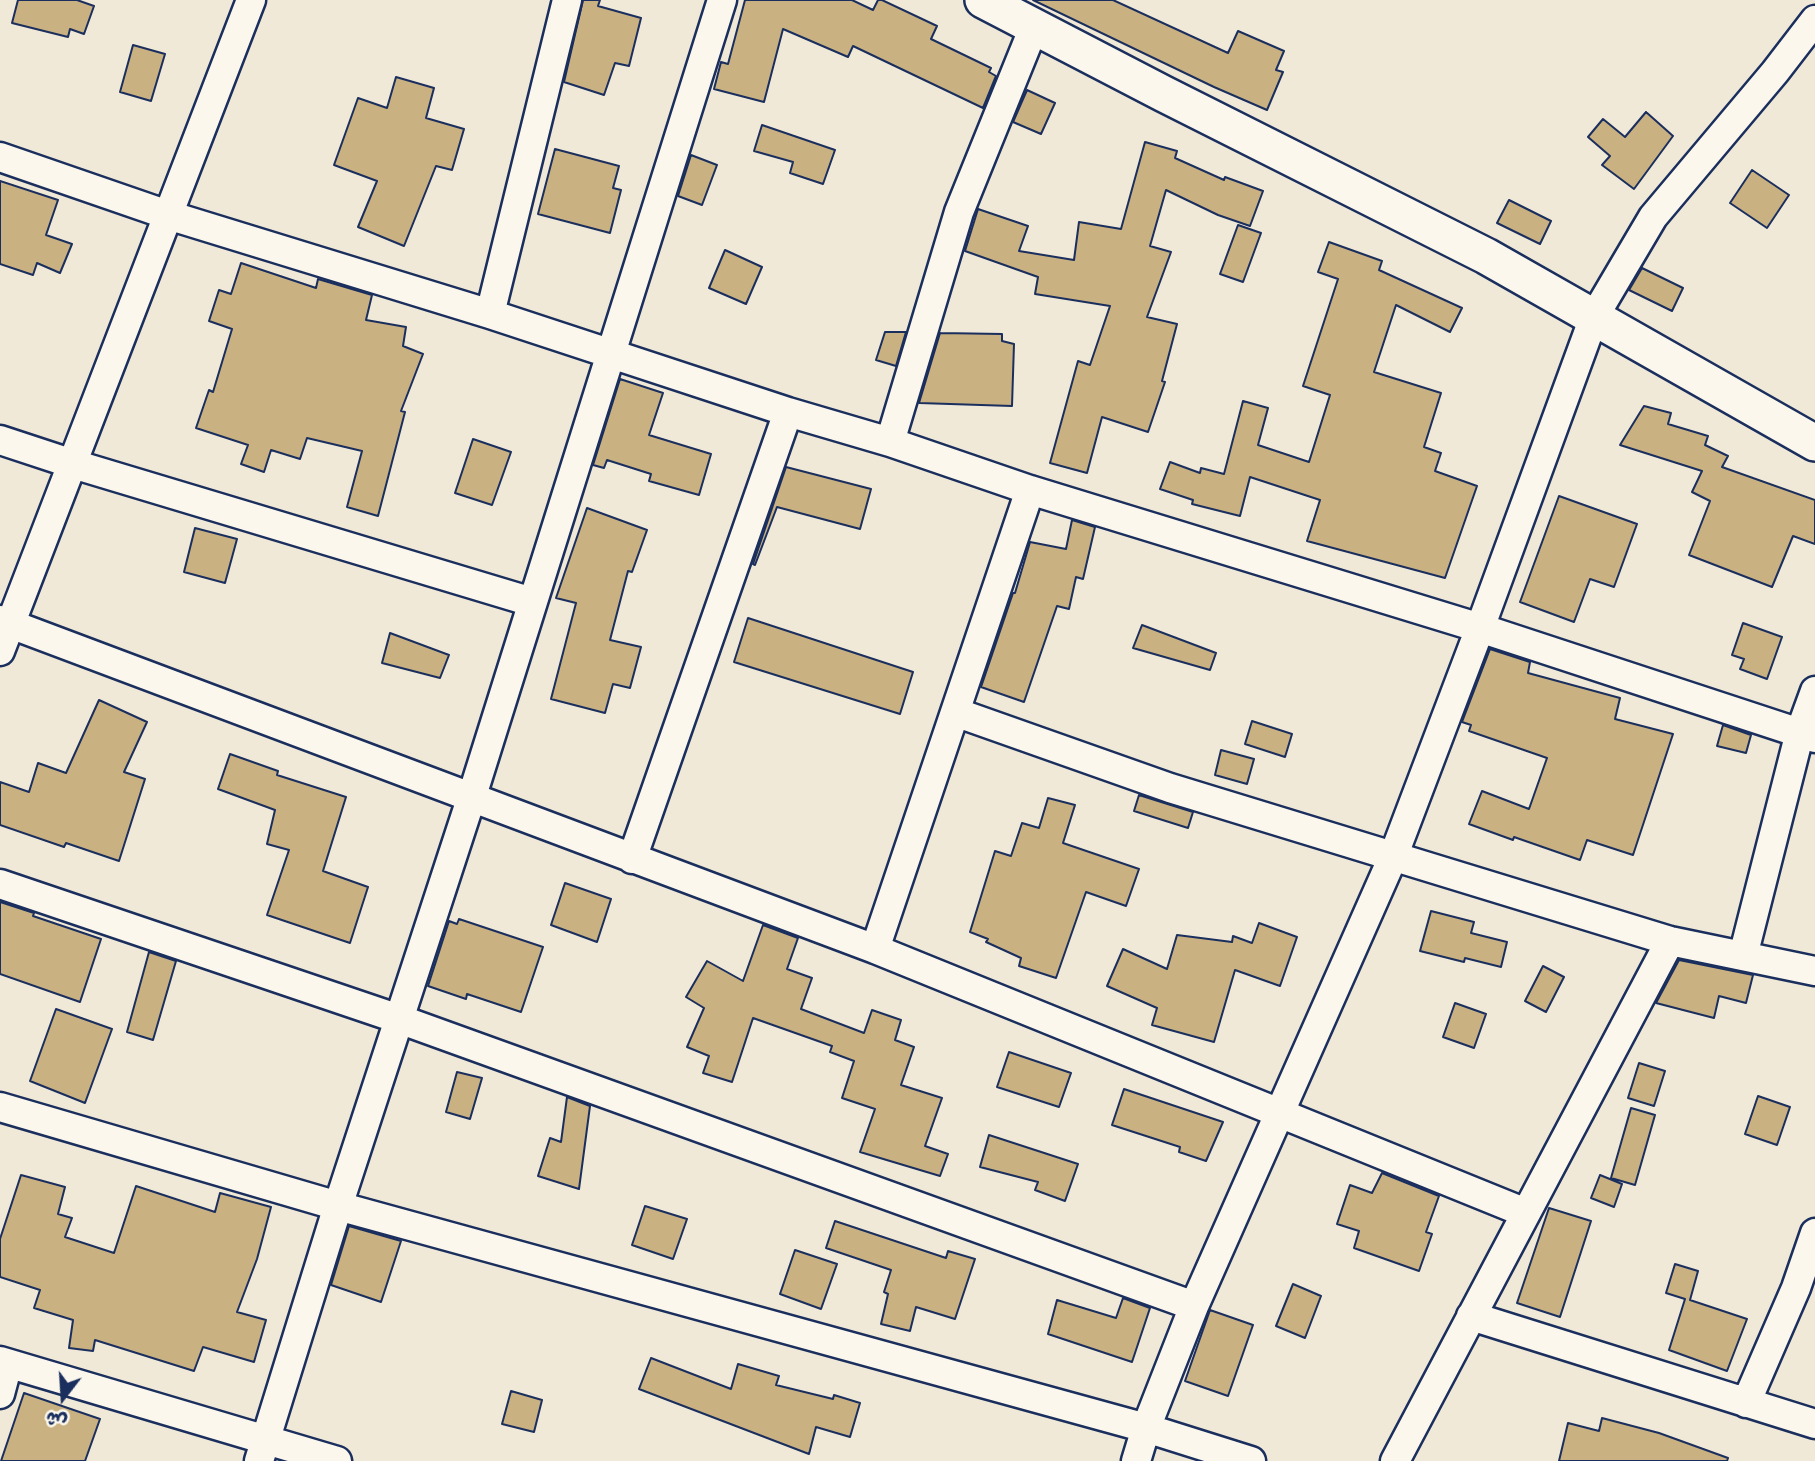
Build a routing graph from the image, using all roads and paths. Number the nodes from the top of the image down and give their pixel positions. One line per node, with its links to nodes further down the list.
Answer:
1 (251, 0): 8 (street)
2 (567, 0): 9 (street)
3 (722, 0): 11 (street)
4 (983, 0): 6 (street)
5 (1815, 20): 10 (street)
6 (1034, 27): 10 (street); 14 (street)
7 (0, 158): 8 (street)
8 (168, 215): 9 (street); 16 (street)
9 (490, 314): 11 (street)
10 (1594, 317): 15 (street); 20 (street)
11 (611, 355): 12 (street); 18 (street)
12 (788, 412): 14 (street); 27 (street)
13 (0, 440): 16 (street)
14 (890, 442): 17 (street)
15 (1815, 443)
16 (73, 464): 18 (street); 19 (street)
17 (1030, 490): 20 (street); 23 (street)
18 (532, 601): 25 (street)
19 (5, 622): 21 (street); 25 (street)
20 (1480, 628): 24 (street); 26 (street)
21 (0, 651)
22 (1815, 691): 24 (street)
23 (955, 712): 26 (street); 30 (street)
24 (1808, 735): 31 (street)
25 (472, 796): 27 (street); 33 (street)
26 (1393, 857): 29 (street); 35 (street)
27 (632, 859): 30 (street)
28 (0, 884): 33 (street)
29 (1670, 941): 31 (street); 37 (street)
30 (875, 949): 35 (street)
31 (1743, 956): 32 (street)
32 (1815, 971)
33 (399, 1019): 36 (street); 40 (street)
34 (0, 1107): 36 (street)
35 (1278, 1113): 37 (street); 40 (street)
36 (338, 1206): 46 (street); 47 (street)
37 (1526, 1213): 41 (street)
38 (1815, 1233): 39 (street)
39 (1806, 1291): 44 (street)
40 (1194, 1306): 46 (street)
41 (1471, 1316): 44 (street); 51 (street)
42 (4, 1362): 43 (street); 47 (street)
43 (0, 1394)
44 (1746, 1403): 45 (street)
45 (1815, 1424)
46 (1146, 1428): 49 (street); 50 (street)
47 (262, 1450): 48 (street)
48 (337, 1461)
49 (1136, 1461)
50 (1251, 1461)
51 (1395, 1461)

